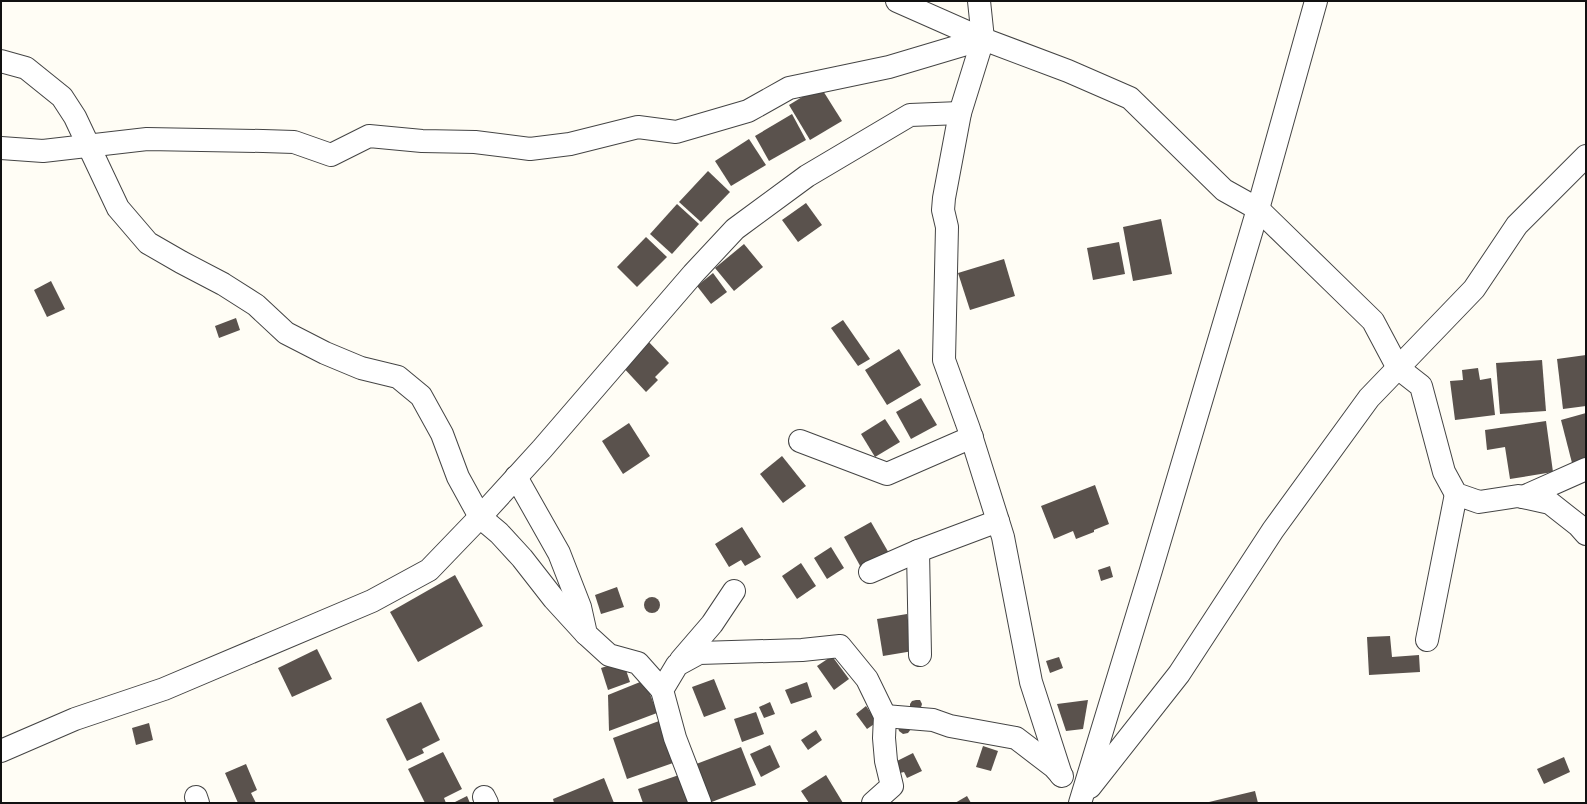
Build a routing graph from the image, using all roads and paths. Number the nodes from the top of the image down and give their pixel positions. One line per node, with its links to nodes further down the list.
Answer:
1 (897, 1): 4 (street)
2 (979, 1): 4 (street)
3 (1316, 1): 10 (street)
4 (983, 39): 6 (street); 7 (street); 10 (street)
5 (1, 61): 7 (street)
6 (960, 113): 12 (street); 15 (street)
7 (89, 147): 8 (street); 18 (street)
8 (1, 148)
9 (1586, 156): 11 (street)
10 (1258, 209): 11 (street); 32 (street)
11 (1398, 368): 16 (street); 32 (street)
12 (972, 438): 13 (street); 19 (street)
13 (800, 441)
14 (1586, 469): 17 (street)
15 (516, 477): 18 (street); 24 (street)
16 (1456, 494): 17 (street); 25 (street)
17 (1523, 497): 20 (street)
18 (480, 517): 24 (street); 30 (street)
19 (998, 521): 21 (street); 31 (street)
20 (1586, 534)
21 (918, 551): 22 (street); 26 (street)
22 (870, 572)
23 (734, 591): 27 (street)
24 (586, 634): 28 (street)
25 (1427, 640)
26 (920, 655)
27 (677, 665): 28 (street); 29 (street)
28 (662, 690): 33 (street)
29 (885, 716): 31 (street); 34 (street)
30 (1, 751)
31 (1061, 775): 32 (street)
32 (1085, 800)
33 (700, 803)
34 (873, 803)

